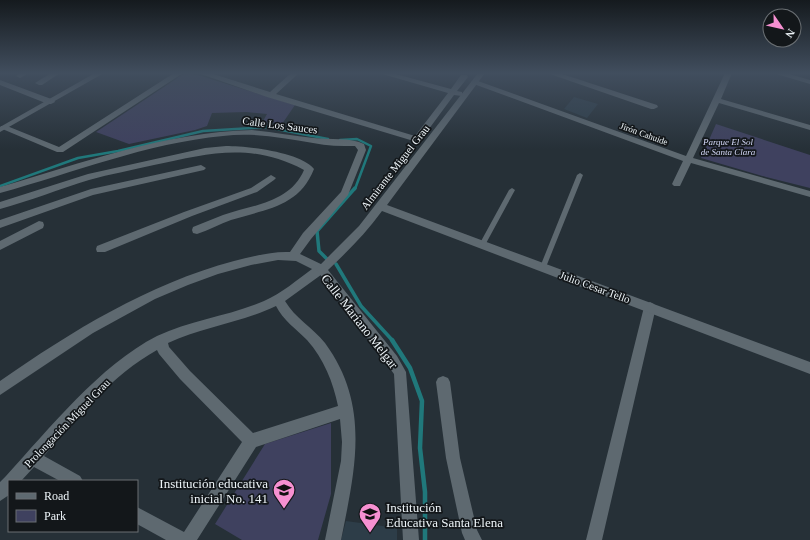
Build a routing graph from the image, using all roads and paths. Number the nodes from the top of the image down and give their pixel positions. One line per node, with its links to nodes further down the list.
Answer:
1 (42, 98): 10 (street)
2 (58, 98): 10 (street)
3 (141, 98): 13 (street)
4 (281, 98): 5 (street)
5 (448, 98)
6 (464, 98): 23 (street, Almirante Miguel Grau)
7 (517, 98): 14 (street, Jirón Cahuide)
8 (627, 98): 11 (street)
9 (716, 100): 12 (street); 14 (street)
10 (51, 102): 13 (street)
11 (654, 107)
12 (810, 128)
13 (2, 129)
14 (688, 160): 18 (street); 21 (street, Jirón Cahuide)
15 (201, 168): 24 (street)
16 (580, 175): 31 (lane)
17 (271, 178): 29 (street)
18 (677, 184)
19 (0, 190): 30 (street, Calle Los Sauces)
20 (512, 190): 27 (lane)
21 (810, 194)
22 (0, 206): 26 (street)
23 (380, 206): 27 (street, Julio Cesar Tello); 32 (street, Almirante Miguel Grau)
24 (0, 224)
25 (39, 225): 28 (street)
26 (198, 230)
27 (482, 245): 31 (street, Julio Cesar Tello)
28 (0, 246)
29 (101, 249)
30 (294, 256): 32 (street); 38 (street)
31 (543, 267): 34 (street, Julio Cesar Tello)
32 (320, 269): 33 (street, Almirante Miguel Grau); 50 (street, Calle Mariano Melgar)
33 (278, 300): 35 (street, Prolongación Miguel Grau); 39 (street)
34 (650, 307): 36 (street, Julio Cesar Tello); 52 (street)
35 (160, 342): 40 (street); 41 (street, Prolongación Miguel Grau)
36 (810, 368)
37 (443, 382): 51 (street)
38 (0, 389)
39 (346, 410): 40 (street); 49 (street)
40 (251, 441): 48 (street)
41 (33, 458): 42 (street, Prolongación Miguel Grau); 43 (street)
42 (12, 480)
43 (73, 480)
44 (8, 485): 45 (street)
45 (0, 494)
46 (138, 516): 47 (street)
47 (182, 540)
48 (188, 540)
49 (333, 540)
50 (411, 540)
51 (474, 540)
52 (594, 540)

